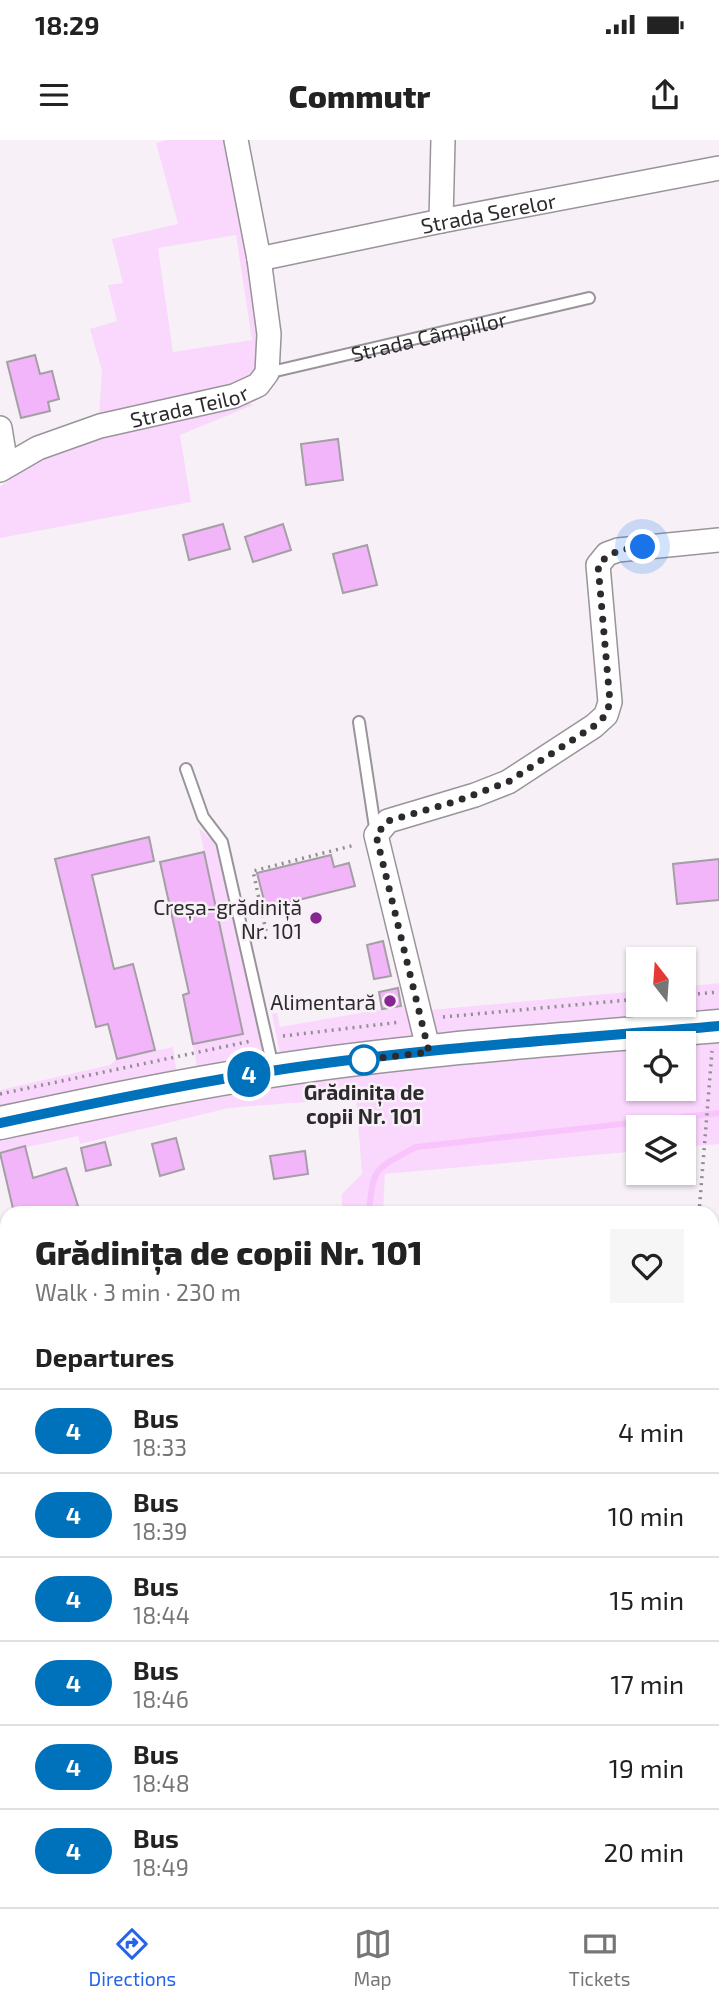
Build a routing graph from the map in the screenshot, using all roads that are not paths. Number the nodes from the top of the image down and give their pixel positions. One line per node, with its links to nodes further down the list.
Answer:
1 (236, 140): 5 (street, Strada Teilor)
2 (443, 140): 4 (street)
3 (719, 168): 4 (street, Strada Serelor)
4 (441, 221): 5 (street, Strada Serelor)
5 (258, 260): 7 (street, Strada Teilor)
6 (589, 298): 7 (lane, Strada Câmpiilor)
7 (267, 373): 9 (street, Strada Teilor)
8 (0, 428): 9 (street)
9 (3, 468)
10 (719, 540): 13 (street)
11 (359, 722): 13 (lane)
12 (186, 769): 16 (lane)
13 (376, 835): 15 (street)
14 (716, 1026): 15 (main road)
15 (429, 1052): 16 (main road)
16 (274, 1070): 17 (main road)
17 (0, 1123)

